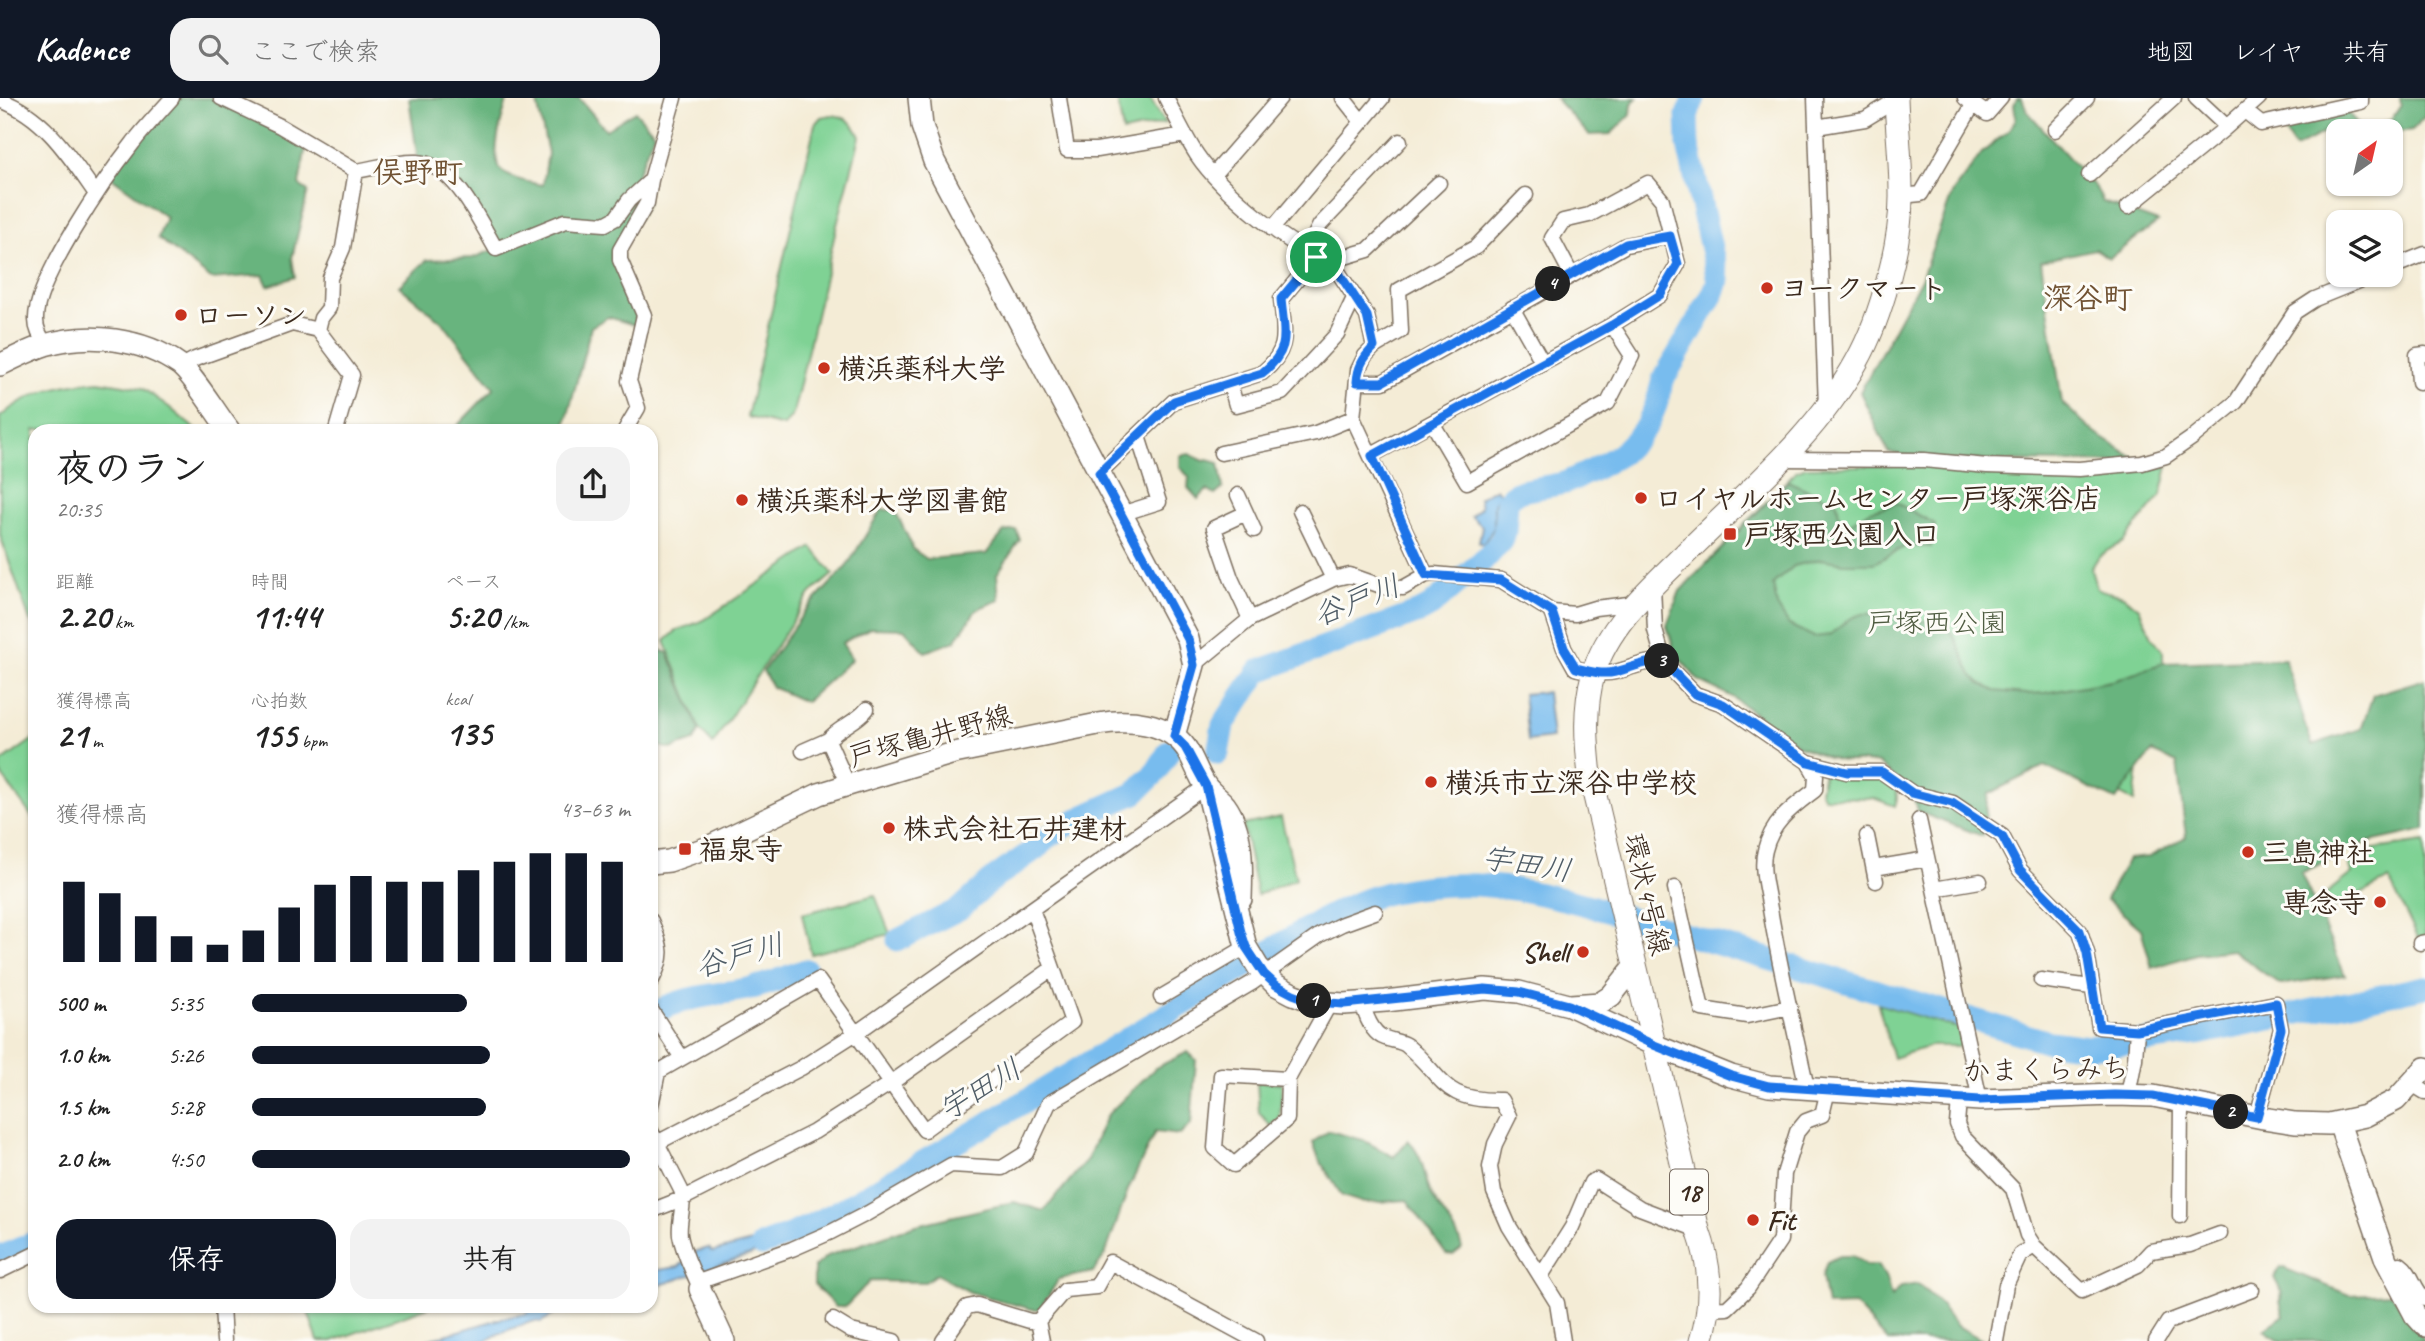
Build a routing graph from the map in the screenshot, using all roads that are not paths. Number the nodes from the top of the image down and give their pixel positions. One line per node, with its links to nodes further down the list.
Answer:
1 (172, 98): 32 (street)
2 (221, 98): 27 (street)
3 (674, 98): 30 (street)
4 (919, 98): 67 (main road)
5 (1059, 98): 25 (street)
6 (1166, 98): 25 (street)
7 (1280, 98): 28 (street)
8 (1343, 98): 21 (street)
9 (1382, 98): 21 (street)
10 (1815, 98): 23 (street)
11 (2001, 98): 19 (street)
12 (2087, 98): 24 (street)
13 (2174, 98): 29 (street)
14 (2196, 98): 22 (street)
15 (2259, 98): 20 (street)
16 (2361, 98): 20 (street)
17 (1896, 99): 23 (street); 34 (main road, 環状4号線 / 18)
18 (0, 100): 32 (street)
19 (1969, 101): 34 (street)
20 (2245, 111): 22 (street)
21 (1362, 122): 36 (street)
22 (2226, 126): 35 (street)
23 (1816, 127): 57 (street)
24 (2055, 130)
25 (1185, 135): 28 (street)
26 (1400, 141): 38 (street)
27 (356, 171): 30 (street); 47 (street)
28 (1214, 174): 36 (street)
29 (2089, 175)
30 (651, 180): 61 (street)
31 (1439, 183): 40 (street)
32 (96, 194): 48 (street)
33 (1526, 195): 49 (street)
34 (1901, 196): 57 (main road, 環状4号線 / 18)
35 (2128, 207)
36 (1272, 229): 38 (street)
37 (1670, 236): 42 (street); 42 (street); 46 (street)
38 (1312, 254): 40 (street); 56 (street)
39 (2425, 254): 41 (street)
40 (1331, 261): 44 (street)
41 (2403, 263)
42 (1571, 274): 45 (street)
43 (2344, 287): 66 (street)
44 (1355, 296): 49 (street); 56 (street)
45 (1512, 308): 51 (street); 54 (street)
46 (1612, 325): 51 (street); 62 (street)
47 (318, 330): 53 (street); 60 (street)
48 (46, 345): 52 (main road); 53 (main road)
49 (1374, 347): 54 (street)
50 (2425, 354): 55 (street)
51 (1543, 363): 62 (street)
52 (0, 365)
53 (182, 366): 59 (main road)
54 (1357, 382): 58 (street)
55 (2419, 382)
56 (1230, 384): 63 (street)
57 (1826, 408): 66 (main road, 環状4号線 / 18)
58 (1353, 418): 64 (street); 65 (street)
59 (225, 424)
60 (338, 424)
61 (629, 424)
62 (1433, 424): 65 (street)
63 (1138, 436): 67 (street); 71 (street)
64 (1221, 453)
65 (1372, 456): 73 (street)
66 (1781, 459): 75 (main road, 環状4号線 / 18)
67 (1099, 473): 71 (main road)
68 (1238, 495): 70 (street)
69 (1300, 511): 74 (street)
70 (1246, 513): 72 (street); 77 (street)
71 (1121, 514): 79 (main road)
72 (1254, 530)
73 (1426, 575): 74 (street); 76 (street)
74 (1333, 579): 77 (street)
75 (1645, 594): 76 (street); 78 (street); 80 (main road, 環状4号線 / 18)
76 (1552, 612): 80 (street)
77 (1250, 619): 79 (street)
78 (1664, 662): 80 (street); 85 (street)
79 (1194, 665): 82 (main road)
80 (1594, 672): 99 (main road, 環状4号線 / 18)
81 (867, 709): 83 (street)
82 (1174, 736): 86 (main road, 戸塚亀井野線); 87 (main road)
83 (828, 740): 84 (street); 86 (street)
84 (803, 751)
85 (1808, 762): 103 (street); 108 (street)
86 (848, 785): 91 (main road, 戸塚亀井野線)
87 (1206, 786): 95 (street); 98 (main road)
88 (1919, 820): 90 (street)
89 (1867, 836): 90 (street)
90 (1927, 859): 94 (street)
91 (658, 863)
92 (1980, 881): 94 (street)
93 (1675, 888): 108 (street)
94 (1934, 889): 121 (street)
95 (1032, 909): 100 (street); 111 (street)
96 (1375, 912): 98 (street)
97 (658, 938): 101 (street)
98 (1254, 960): 104 (street); 106 (main road); 137 (street)
99 (1634, 967): 107 (main road); 112 (main road, 環状4号線 / 18)
100 (1053, 968): 117 (street); 117 (street)
101 (658, 969)
102 (2041, 980): 103 (street)
103 (2091, 987): 110 (street)
104 (1161, 997)
105 (1362, 1002): 106 (main road); 107 (main road); 136 (street)
106 (1329, 1003): 115 (street)
107 (1569, 1005): 112 (main road)
108 (1790, 1007): 118 (street)
109 (658, 1020): 113 (street)
110 (2137, 1032): 119 (street); 123 (street)
111 (856, 1033): 113 (street); 117 (street); 125 (street)
112 (1654, 1045): 118 (main road, かまくらみち); 130 (main road, 環状4号線 / 18)
113 (682, 1058): 114 (street)
114 (658, 1071)
115 (1288, 1079): 115 (street)
116 (2421, 1081): 124 (main road, かまくらみち)
117 (891, 1083): 127 (street)
118 (1817, 1089): 120 (main road, かまくらみち); 140 (street)
119 (2128, 1095): 121 (main road, かまくらみち); 122 (main road, かまくらみち)
120 (1959, 1100): 121 (main road, かまくらみち); 132 (street)
121 (1980, 1100)
122 (2181, 1101): 123 (main road, かまくらみち); 129 (street)
123 (2257, 1117): 124 (main road, かまくらみち)
124 (2339, 1123): 134 (main road)
125 (658, 1138)
126 (658, 1149): 127 (street)
127 (684, 1198): 128 (street); 137 (street)
128 (658, 1208)
129 (2180, 1216)
130 (1698, 1230): 136 (street); 140 (main road, 環状4号線 / 18)
131 (2220, 1234): 132 (street)
132 (2034, 1246): 153 (street)
133 (28, 1257): 135 (street)
134 (2389, 1266): 139 (street); 144 (main road)
135 (0, 1271)
136 (1541, 1276): 151 (street)
137 (697, 1282): 145 (main road)
138 (2252, 1290): 154 (street)
139 (2425, 1299)
140 (1708, 1309): 152 (main road, 環状4号線 / 18)
141 (222, 1313): 146 (street)
142 (833, 1320): 147 (street)
143 (1038, 1321): 148 (street); 149 (street); 150 (street)
144 (2425, 1326)
145 (721, 1340)
146 (224, 1341)
147 (894, 1341)
148 (943, 1341)
149 (1042, 1341)
150 (1256, 1341)
151 (1563, 1341)
152 (1701, 1341)
153 (1996, 1341)
154 (2155, 1341)

